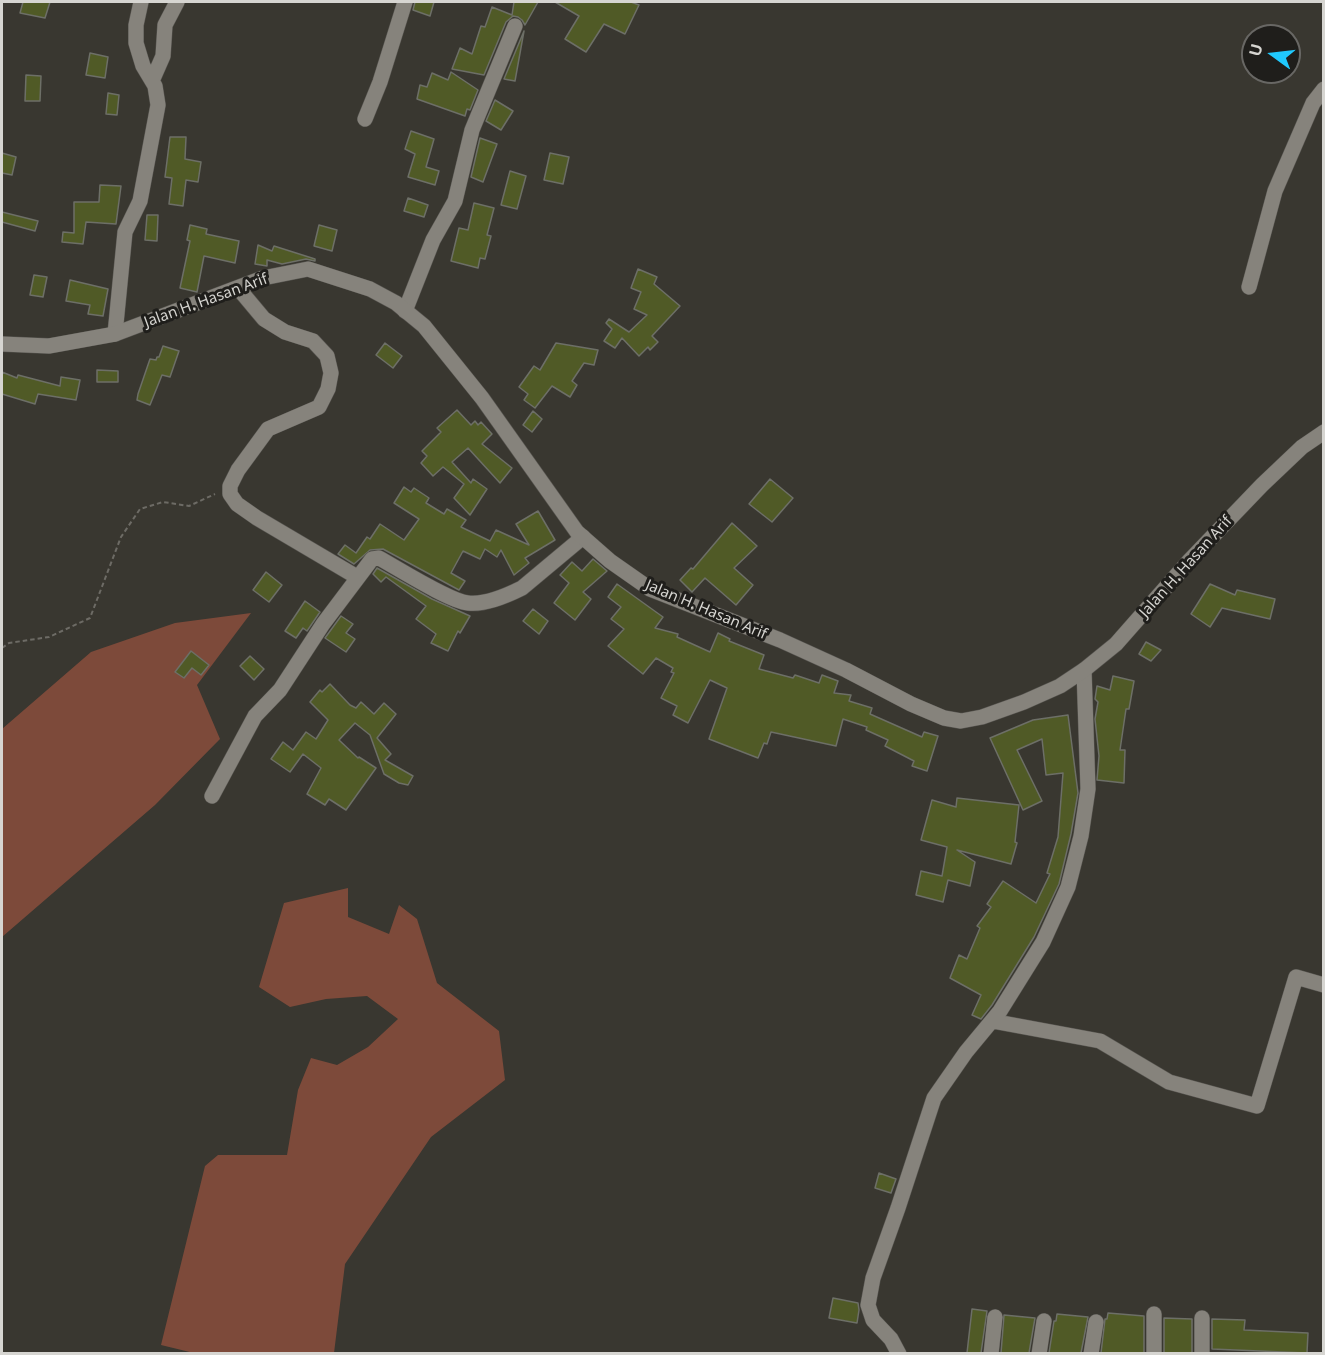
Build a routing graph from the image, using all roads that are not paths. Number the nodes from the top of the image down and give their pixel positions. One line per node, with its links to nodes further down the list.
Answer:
1 (141, 2): 5 (street)
2 (177, 2): 5 (street)
3 (405, 2): 7 (street)
4 (516, 26): 10 (street)
5 (152, 81): 11 (street)
6 (1323, 89): 8 (street)
7 (365, 119)
8 (1250, 287)
9 (238, 288): 10 (street, Jalan H. Hasan Arif); 11 (street, Jalan H. Hasan Arif); 15 (street)
10 (405, 311): 14 (street, Jalan H. Hasan Arif)
11 (115, 334): 12 (street, Jalan H. Hasan Arif)
12 (2, 344)
13 (1323, 432): 16 (street, Jalan H. Hasan Arif)
14 (583, 537): 15 (street); 16 (street, Jalan H. Hasan Arif)
15 (357, 577): 17 (street)
16 (1084, 670): 19 (street)
17 (212, 796)
18 (1323, 985): 19 (street)
19 (992, 1021): 25 (street)
20 (1154, 1314): 29 (street)
21 (996, 1317): 26 (street)
22 (1202, 1318): 30 (street)
23 (1044, 1321): 27 (street)
24 (1096, 1322): 28 (street)
25 (899, 1353)
26 (991, 1353)
27 (1039, 1353)
28 (1091, 1353)
29 (1154, 1353)
30 (1202, 1353)

